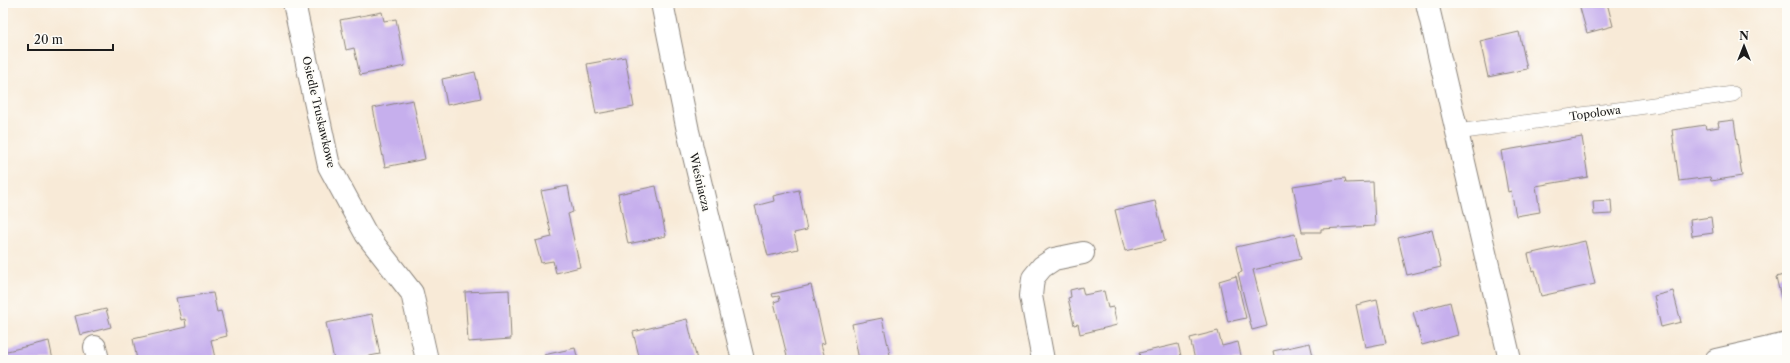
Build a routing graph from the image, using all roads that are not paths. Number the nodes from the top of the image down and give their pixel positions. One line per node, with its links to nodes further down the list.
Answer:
1 (294, 3): 8 (street, Osiedle Truskawkowe)
2 (662, 3): 9 (street, Wieśniacza)
3 (1427, 3): 5 (street)
4 (1733, 94): 5 (lane, Topolowa)
5 (1457, 132): 11 (street)
6 (1083, 253): 10 (street)
7 (1787, 344): 12 (street)
8 (427, 360)
9 (743, 360)
10 (1043, 360)
11 (1510, 360)
12 (1716, 360)

